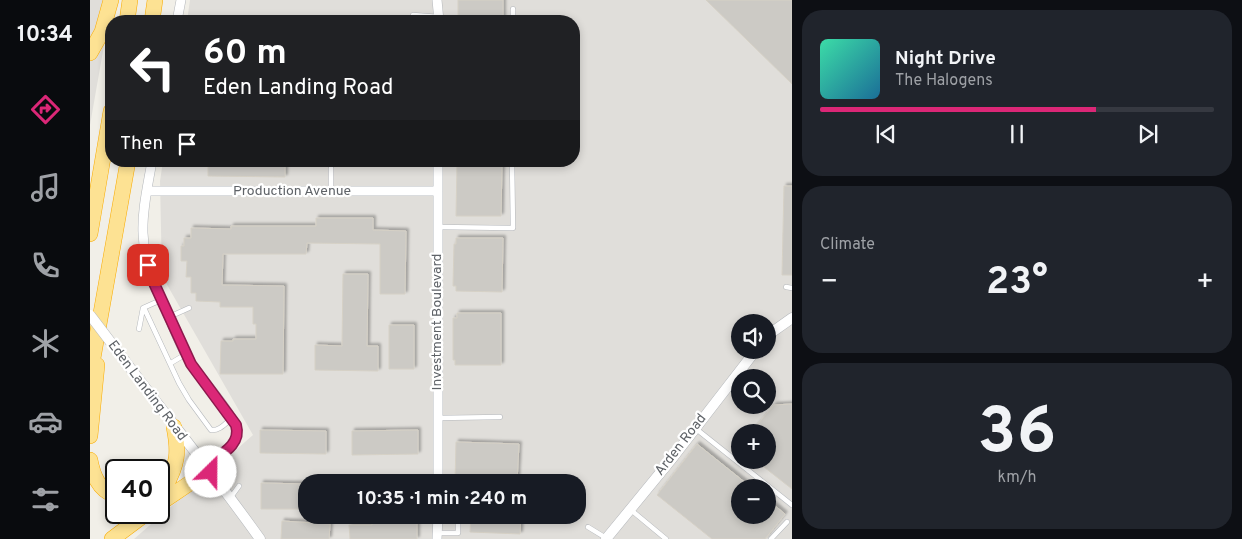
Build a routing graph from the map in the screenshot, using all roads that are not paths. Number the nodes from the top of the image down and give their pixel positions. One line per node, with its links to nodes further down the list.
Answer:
1 (111, 0): 7 (highway)
2 (130, 0): 8 (highway)
3 (155, 0): 9 (highway)
4 (180, 0): 10 (street)
5 (438, 0): 11 (street)
6 (513, 9): 12 (lane)
7 (107, 15)
8 (128, 15)
9 (153, 15)
10 (178, 15)
11 (439, 15)
12 (513, 15)
13 (105, 21): 14 (highway)
14 (90, 53)
15 (105, 146): 25 (highway)
16 (127, 167): 29 (highway)
17 (151, 167): 21 (street)
18 (438, 167): 23 (street, Investment Boulevard)
19 (512, 167): 24 (lane)
20 (331, 168): 22 (lane)
21 (147, 191): 22 (street, Production Avenue); 28 (street)
22 (331, 191): 23 (street, Production Avenue)
23 (438, 191): 24 (street, Investment Boulevard)
24 (438, 227): 42 (street, Investment Boulevard)
25 (90, 234)
26 (786, 287): 27 (lane)
27 (792, 288)
28 (162, 300): 30 (lane); 33 (street)
29 (104, 304): 40 (highway); 46 (highway)
30 (144, 308): 35 (lane); 39 (lane)
31 (189, 308): 33 (lane)
32 (90, 315): 44 (street, Eden Landing Road, bridge)
33 (169, 318): 37 (street)
34 (792, 318): 36 (street)
35 (139, 329)
36 (776, 333)
37 (186, 354): 39 (lane); 43 (street)
38 (749, 359): 45 (street, Arden Road)
39 (171, 363): 43 (lane)
40 (90, 375)
41 (500, 417): 42 (lane)
42 (438, 418): 49 (street, Investment Boulevard)
43 (232, 419): 48 (street)
44 (174, 427): 48 (street, Eden Landing Road); 50 (highway)
45 (696, 428): 56 (lane); 57 (street, Arden Road)
46 (90, 436)
47 (90, 460): 53 (highway)
48 (205, 466): 51 (highway); 54 (highway); 55 (street, Eden Landing Road)
49 (438, 474)
50 (170, 478)
51 (170, 485)
52 (239, 486): 55 (lane)
53 (105, 490)
54 (170, 495)
55 (231, 497): 65 (street, Eden Landing Road)
56 (792, 505)
57 (630, 509): 63 (street, Arden Road); 66 (lane)
58 (787, 522): 67 (lane)
59 (132, 524): 64 (highway)
60 (458, 524): 62 (lane)
61 (588, 527): 63 (lane)
62 (437, 536)
63 (609, 538)
64 (112, 539)
65 (260, 539)
66 (666, 539)
67 (771, 539)

